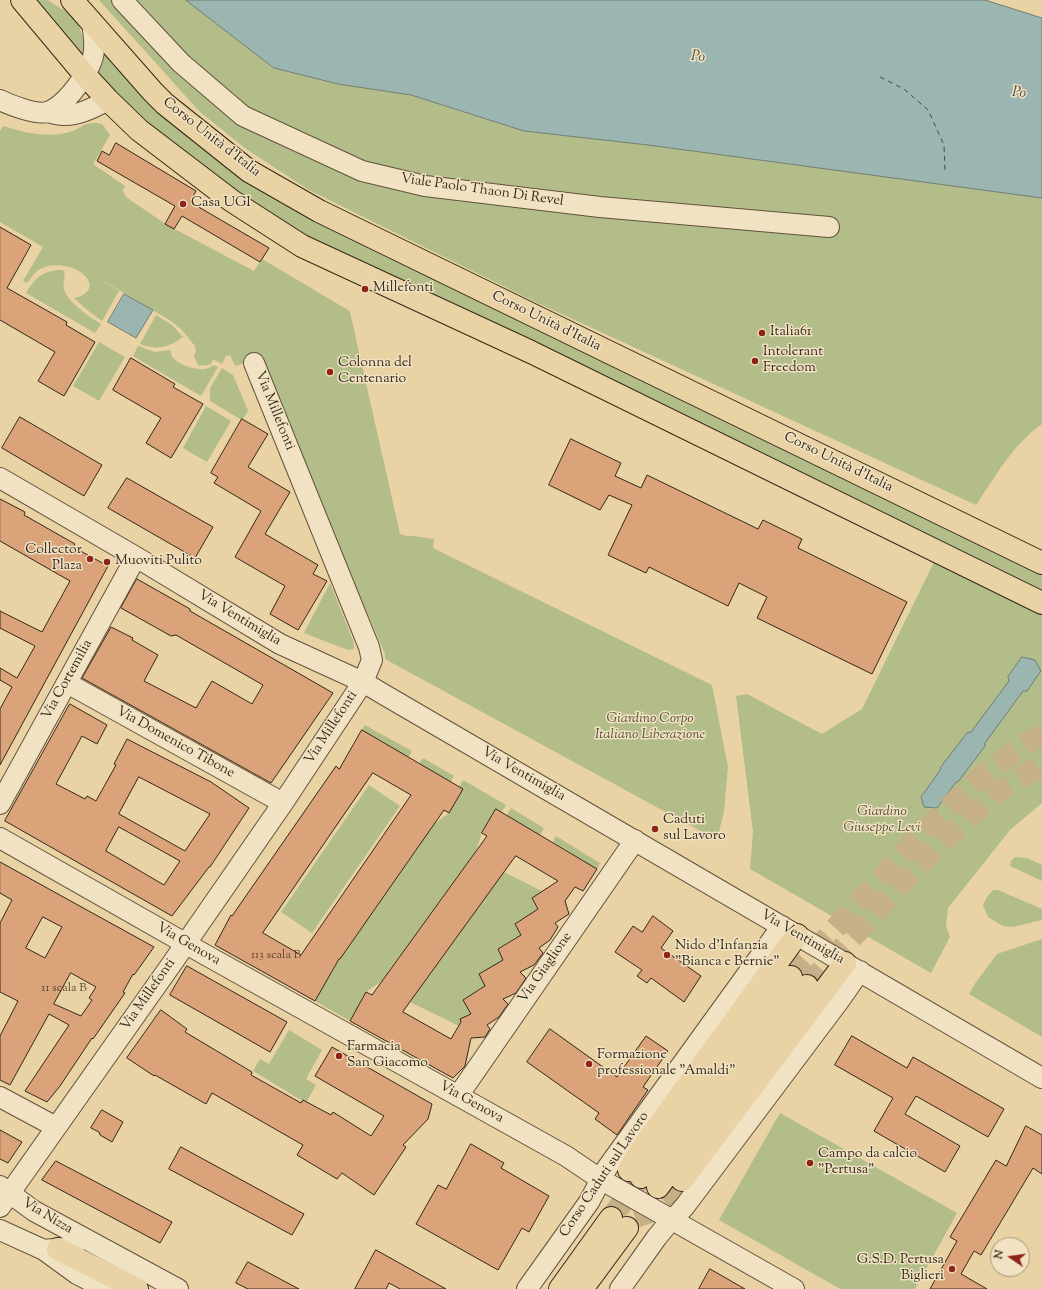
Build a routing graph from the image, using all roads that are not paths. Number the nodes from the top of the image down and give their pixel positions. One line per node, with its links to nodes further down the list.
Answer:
1 (22, 0): 6 (main road)
2 (62, 0): 5 (main road)
3 (72, 0): 5 (main road, Corso Unità d'Italia)
4 (122, 0): 10 (street, Viale Paolo Thaon Di Revel)
5 (92, 22): 6 (street); 14 (main road, Corso Unità d'Italia)
6 (84, 74): 8 (main road); 9 (street)
7 (0, 100): 9 (street)
8 (108, 100): 9 (street); 15 (main road)
9 (47, 112)
10 (829, 227)
11 (254, 363): 16 (street, Via Millefonti)
12 (0, 478): 13 (street, Via Ventimiglia)
13 (136, 557): 16 (street, Via Ventimiglia); 17 (street, Via Cortemilia)
14 (1042, 563)
15 (1042, 603)
16 (363, 682): 18 (street, Via Millefonti); 21 (street, Via Ventimiglia)
17 (66, 683): 18 (street, Via Domenico Tibone); 19 (street, Via Cortemilia)
18 (283, 803): 23 (street, Via Millefonti)
19 (0, 804)
20 (0, 838): 23 (street, Via Genova)
21 (635, 840): 22 (street, Via Ventimiglia); 27 (street, Via Giaglione)
22 (790, 930): 24 (street, Via Ventimiglia); 25 (main road); 30 (street, Corso Caduti sul Lavoro)
23 (186, 943): 27 (street, Via Genova); 29 (street, Via Millefonti)
24 (853, 967): 26 (street, Via Ventimiglia); 31 (main road); 33 (street)
25 (799, 981)
26 (1042, 1078)
27 (458, 1096): 30 (street, Via Genova)
28 (0, 1097): 29 (street)
29 (56, 1127): 32 (street, Via Millefonti)
30 (600, 1179): 33 (street, Via Genova); 40 (street, Corso Caduti sul Lavoro)
31 (682, 1180)
32 (3, 1195): 35 (street, Via Nizza)
33 (672, 1219): 43 (street); 44 (street, Via Genova)
34 (0, 1230): 36 (street)
35 (96, 1245): 36 (street, Via Nizza); 39 (street, Via Nizza)
36 (51, 1249): 37 (street); 38 (main road)
37 (106, 1289)
38 (137, 1289)
39 (178, 1289)
40 (527, 1289)
41 (560, 1289): 42 (main road)
42 (582, 1289)
43 (620, 1289)
44 (794, 1289)

